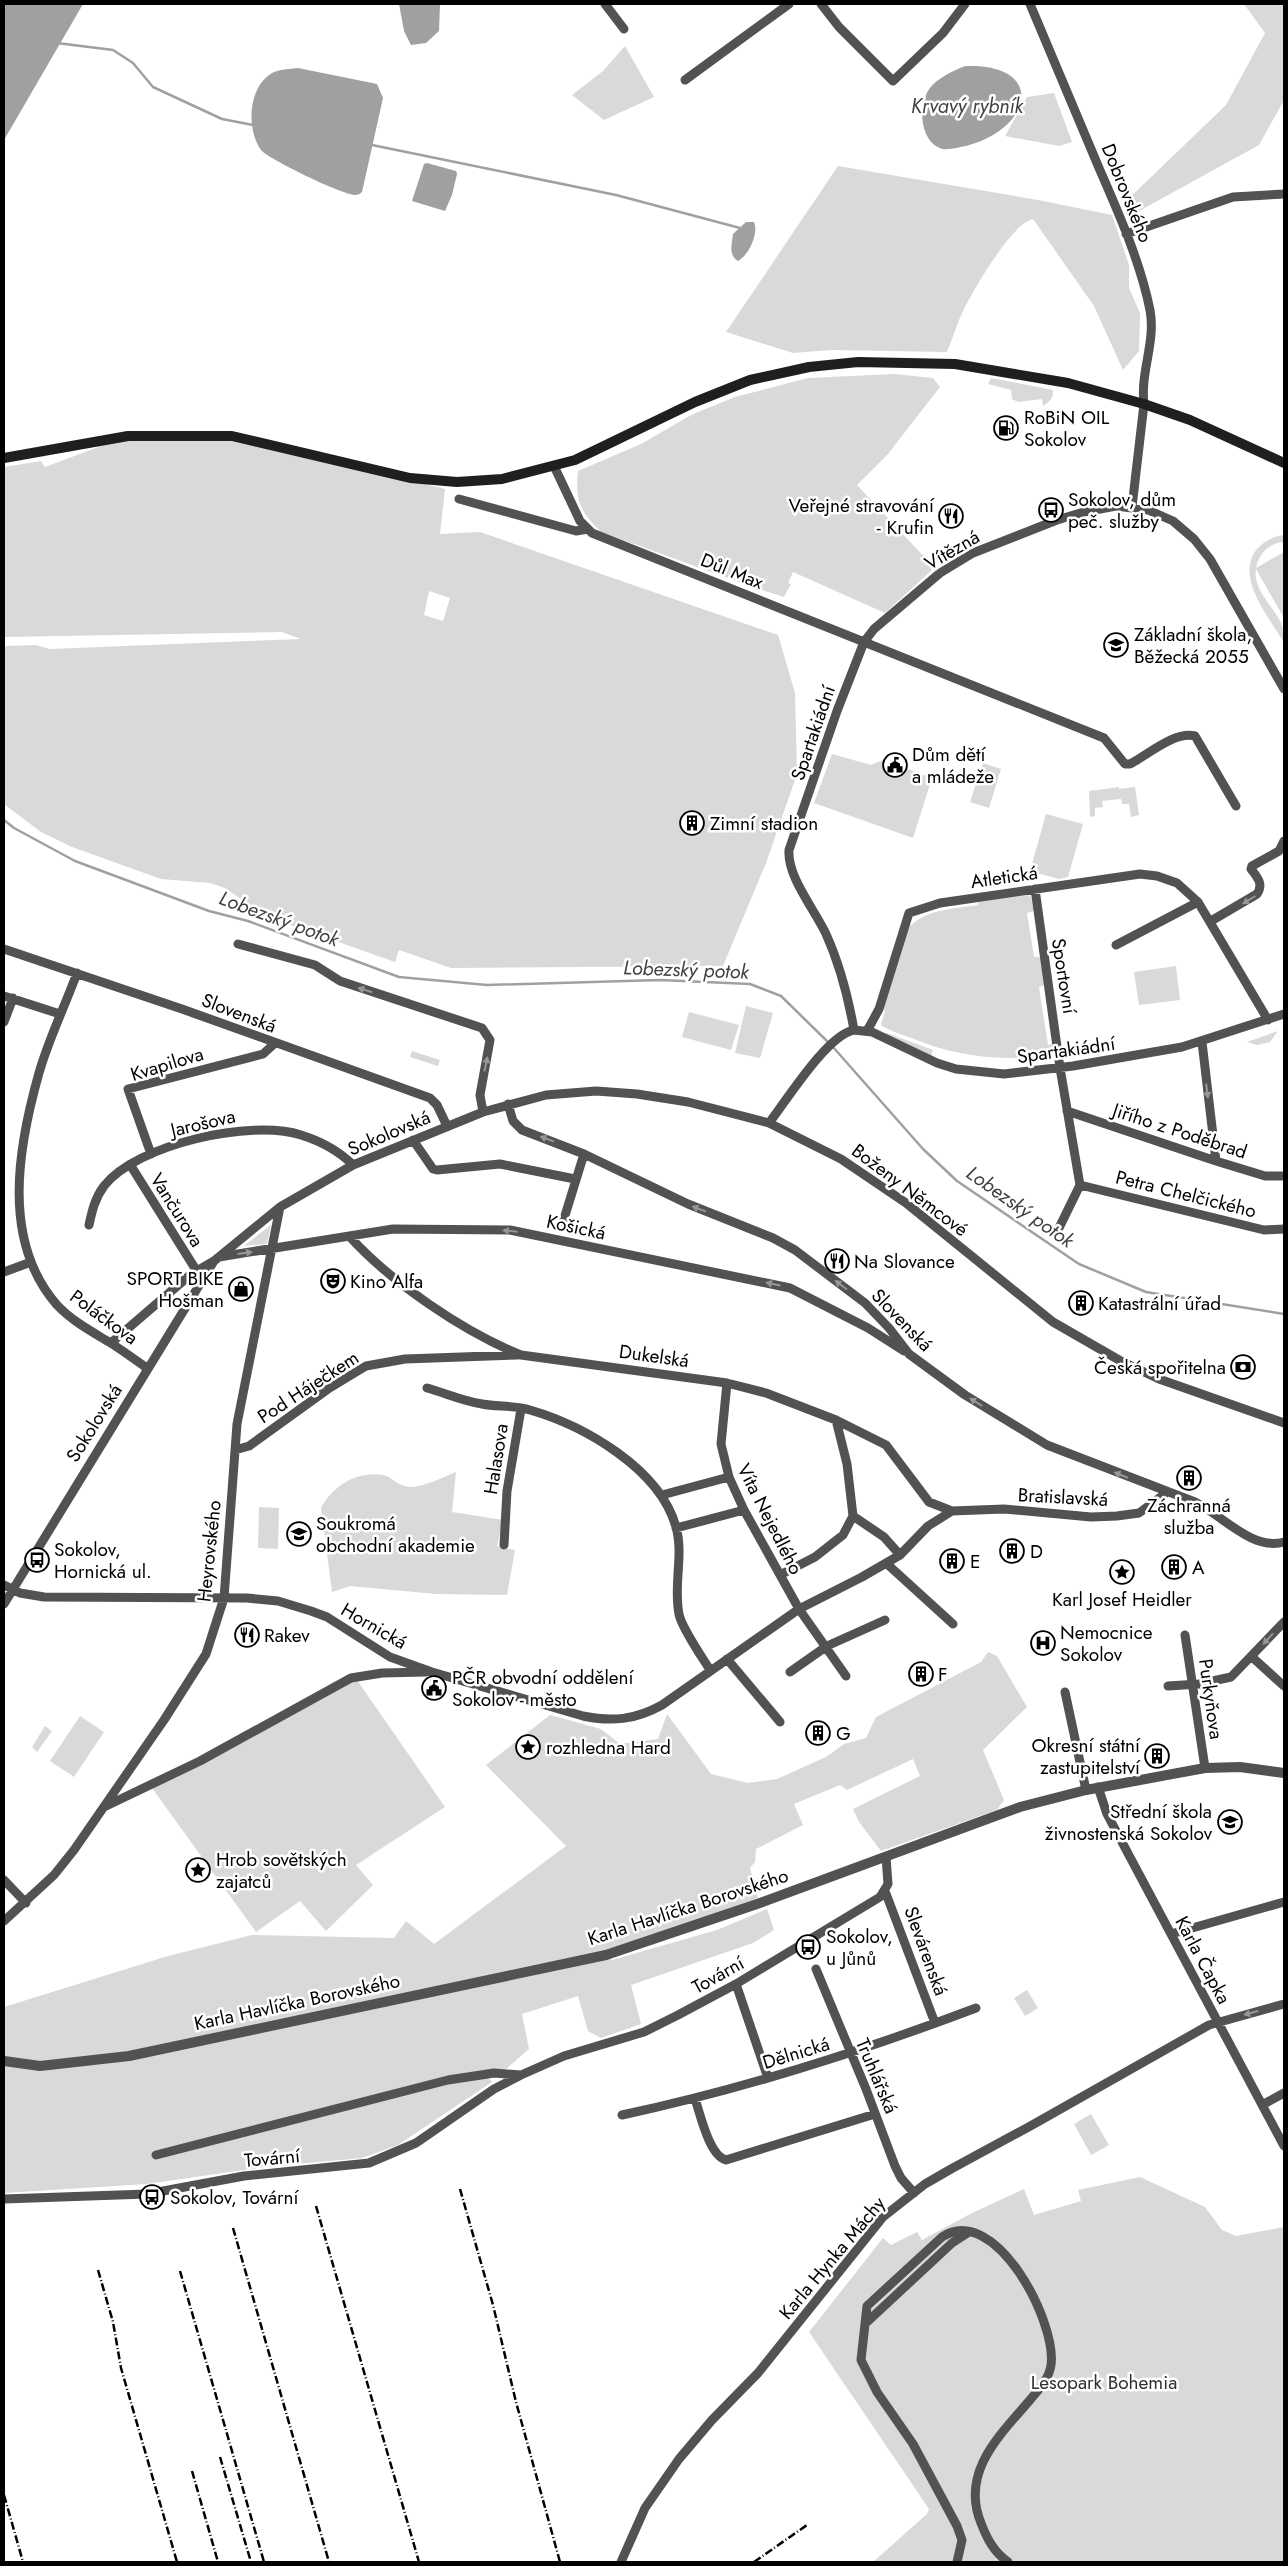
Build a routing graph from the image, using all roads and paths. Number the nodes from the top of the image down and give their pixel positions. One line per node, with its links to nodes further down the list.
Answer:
1 (605, 4): 6 (street)
2 (789, 4): 7 (street)
3 (821, 4): 4 (street)
4 (965, 4)
5 (1030, 4): 9 (street, Dobrovského)
6 (624, 29)
7 (685, 80)
8 (1284, 194): 9 (street)
9 (1126, 234): 10 (street, Dobrovského)
10 (1144, 404): 12 (main road); 13 (main road); 15 (street, Dobrovského)
11 (4, 458): 13 (main road)
12 (1284, 463)
13 (554, 466): 16 (street, Důl Max)
14 (459, 499): 16 (street, Důl Max)
15 (1132, 506): 17 (street, Vítězná); 18 (street, Vítězná)
16 (588, 529): 17 (street, Důl Max)
17 (864, 642): 19 (street); 33 (street, Spartakiádní)
18 (1284, 689)
19 (1236, 806)
20 (1284, 841): 23 (street, one-way to 23)
21 (1035, 889): 22 (street, Atletická); 34 (street, Atletická); 37 (street, Sportovní)
22 (1198, 902): 23 (street, Atletická); 25 (street)
23 (1211, 921): 31 (street, Atletická)
24 (238, 944): 40 (street, one-way to 24)
25 (1116, 945)
26 (4, 949): 27 (street, Slovenská)
27 (77, 973): 29 (street, Poláčkova); 36 (street, Slovenská)
28 (8, 997): 29 (street); 32 (street)
29 (60, 1014): 60 (street, Poláčkova)
30 (1284, 1014): 31 (street, Spartakiádní)
31 (1268, 1020): 35 (street, Spartakiádní)
32 (4, 1022)
33 (854, 1030): 34 (street, Spartakiádní); 41 (street)
34 (867, 1031): 37 (street, Spartakiádní)
35 (1202, 1042): 37 (street, Spartakiádní); 46 (street, one-way to 46)
36 (274, 1044): 42 (street, Slovenská); 44 (street, Kvapilova)
37 (1060, 1068): 39 (street, Sportovní)
38 (508, 1104): 40 (street, Boženy Němcové); 41 (street, Boženy Němcové); 45 (street, Slovenská, one-way to 38)
39 (1067, 1111): 46 (street, Jiřího z Poděbrad); 51 (street, Sportovní)
40 (483, 1112): 42 (street, Sokolovská)
41 (770, 1123): 71 (street, Boženy Němcové)
42 (447, 1126): 43 (street, Sokolovská)
43 (413, 1140): 47 (street, Sokolovská); 50 (street)
44 (151, 1154): 47 (street, Jarošova); 48 (street, Jarošova)
45 (584, 1154): 50 (street); 64 (street, Slovenská, one-way to 45)
46 (1216, 1162): 49 (street, Jiřího z Poděbrad)
47 (353, 1165): 52 (street, Sokolovská)
48 (131, 1166): 54 (street, Jarošova); 61 (street, Vančurova)
49 (1284, 1176)
50 (575, 1179): 53 (street)
51 (1080, 1185): 55 (street); 56 (street, Petra Chelčického)
52 (280, 1207): 58 (street, Heyrovského); 59 (street, Sokolovská)
53 (563, 1222)
54 (89, 1225)
55 (1059, 1228)
56 (1284, 1229)
57 (349, 1236): 58 (street, Košická); 64 (street, Košická, one-way to 57); 65 (street, Dukelská)
58 (270, 1250): 59 (street, Košická, one-way to 58); 72 (street, Heyrovského)
59 (217, 1259): 61 (street, Sokolovská); 66 (street, Sokolovská)
60 (31, 1262): 62 (street); 63 (street, Poláčkova)
61 (196, 1270): 63 (street, Sokolovská)
62 (4, 1272)
63 (111, 1343): 66 (street, Poláčkova)
64 (908, 1354): 74 (street, Slovenská, one-way to 64)
65 (521, 1355): 67 (street, Dukelská); 72 (street, Pod Háječkem)
66 (147, 1368): 85 (street, Sokolovská)
67 (727, 1383): 70 (street, Dukelská); 73 (street, Víta Nejedlého)
68 (427, 1388): 69 (street)
69 (521, 1408): 75 (street); 81 (street, Halasova)
70 (836, 1420): 77 (street, Dukelská); 78 (street)
71 (1284, 1423)
72 (235, 1450): 86 (street, Heyrovského)
73 (729, 1477): 75 (street); 76 (street, Víta Nejedlého)
74 (1166, 1493): 77 (street, Bratislavská); 80 (street, Slovenská)
75 (662, 1495): 79 (street)
76 (744, 1510): 79 (street); 84 (street, Víta Nejedlého)
77 (952, 1511): 82 (street, Hornická)
78 (853, 1516): 82 (street); 84 (street)
79 (676, 1528): 96 (street)
80 (1284, 1542)
81 (504, 1545)
82 (900, 1554): 83 (street, Hornická)
83 (886, 1563): 88 (street, Hornická); 91 (street)
84 (780, 1575): 88 (street, Víta Nejedlého)
85 (8, 1587): 86 (street, Hornická); 87 (street, Sokolovská)
86 (224, 1598): 97 (street, Hornická); 109 (street, Heyrovského)
87 (4, 1604)
88 (798, 1609): 93 (street); 95 (street, Hornická)
89 (885, 1620): 93 (street)
90 (1284, 1622): 94 (street, one-way to 94)
91 (953, 1624)
92 (1185, 1635): 100 (street, Purkyňova)
93 (827, 1646): 98 (street); 99 (street)
94 (1252, 1657): 100 (street); 102 (street)
95 (727, 1659): 96 (street, Hornická); 104 (street)
96 (710, 1670): 97 (street, Hornická)
97 (432, 1672): 109 (street)
98 (790, 1672)
99 (846, 1676)
100 (1192, 1684): 101 (street); 105 (street, Purkyňova)
101 (1168, 1686)
102 (1284, 1686)
103 (1065, 1692): 108 (street)
104 (780, 1722)
105 (1205, 1768): 106 (street, Karla Havlíčka Borovského); 107 (street, Karla Havlíčka Borovského)
106 (1284, 1773)
107 (1098, 1787): 108 (street, Karla Havlíčka Borovského); 116 (street, Karla Čapka)
108 (1086, 1790): 110 (street, Karla Havlíčka Borovského)
109 (104, 1807): 114 (street, Heyrovského)
110 (886, 1857): 112 (street); 124 (street, Karla Havlíčka Borovského)
111 (4, 1880): 114 (street)
112 (885, 1891): 118 (street, Tovární); 122 (street, Slevárenská)
113 (1284, 1902): 116 (street)
114 (26, 1903): 115 (street, Heyrovského)
115 (4, 1920)
116 (1171, 1934): 121 (street, Karla Čapka)
117 (816, 1969): 123 (street, Truhlářská)
118 (736, 1984): 125 (street, Tovární); 126 (street)
119 (1284, 2004): 121 (street, Karla Hynka Máchy, one-way to 121)
120 (976, 2008): 122 (street, Dělnická)
121 (1217, 2022): 129 (street, Karla Čapka); 134 (street, Karla Hynka Máchy)
122 (935, 2023): 123 (street, Dělnická)
123 (850, 2053): 126 (street, Dělnická); 130 (street, Truhlářská)
124 (4, 2061)
125 (521, 2075): 133 (street, Tovární); 135 (street, Tovární)
126 (768, 2078): 128 (street, Dělnická)
127 (1284, 2093): 129 (street)
128 (695, 2100): 130 (street); 131 (street, Dělnická)
129 (1262, 2105): 132 (street, Karla Čapka)
130 (875, 2114): 134 (street, Truhlářská)
131 (622, 2115)
132 (1284, 2146)
133 (156, 2156)
134 (914, 2192): 136 (street, Karla Hynka Máchy)
135 (4, 2199)
136 (621, 2562)
137 (957, 2562): 138 (street)
138 (1008, 2562)

